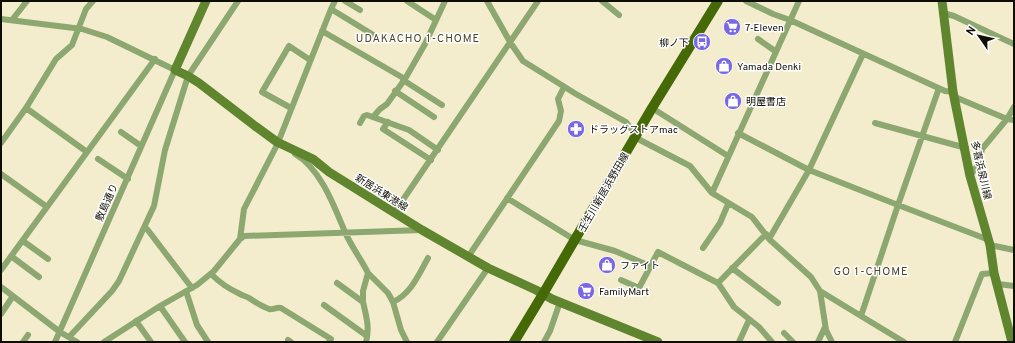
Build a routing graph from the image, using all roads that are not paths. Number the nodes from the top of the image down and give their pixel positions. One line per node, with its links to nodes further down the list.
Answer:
1 (26, 1): 21 (street)
2 (92, 1): 24 (street)
3 (206, 1): 34 (main road)
4 (238, 1): 35 (street)
5 (335, 1): 16 (street)
6 (345, 1): 17 (street)
7 (407, 1): 22 (street)
8 (445, 1): 22 (street)
9 (487, 1): 28 (street)
10 (538, 1): 28 (street)
11 (602, 1): 19 (street)
12 (718, 1): 44 (main road, 壬生川新居浜野田線)
13 (746, 1): 23 (street)
14 (799, 1): 23 (street)
15 (942, 1): 18 (main road, 多喜浜泉川線)
16 (331, 9): 25 (street); 26 (street)
17 (360, 10)
18 (943, 13): 29 (street); 40 (main road, 多喜浜泉川線)
19 (619, 15)
20 (1, 19): 21 (street)
21 (12, 20): 24 (street)
22 (436, 20): 36 (street)
23 (790, 20): 30 (street); 31 (street)
24 (78, 28): 32 (street); 42 (street)
25 (322, 31): 33 (street); 36 (street)
26 (375, 36)
27 (758, 39): 30 (street)
28 (510, 42): 37 (street); 61 (street)
29 (1014, 44)
30 (776, 51): 54 (street)
31 (864, 54): 38 (street); 66 (street)
32 (155, 59): 34 (street); 62 (street)
33 (310, 60): 43 (street); 43 (street)
34 (175, 70): 35 (main road, 新居浜東港線); 59 (street, 敷島通り)
35 (188, 76): 57 (main road, 新居浜東港線); 76 (street)
36 (404, 79): 39 (street); 41 (street)
37 (564, 87): 55 (street); 71 (street)
38 (939, 88): 40 (street); 56 (street)
39 (395, 92): 46 (street); 47 (street)
40 (954, 94): 48 (street); 60 (main road, 多喜浜泉川線)
41 (442, 105)
42 (26, 108): 58 (street); 62 (street)
43 (291, 108): 57 (street)
44 (652, 108): 55 (main road, 壬生川新居浜野田線); 63 (street)
45 (1014, 108): 48 (street)
46 (373, 117): 50 (street); 52 (street)
47 (434, 117)
48 (1007, 119): 49 (street); 68 (street)
49 (1014, 120)
50 (388, 122): 61 (street); 65 (street)
51 (875, 122): 56 (street)
52 (360, 123)
53 (120, 132): 59 (street)
54 (738, 133): 63 (street); 66 (street)
55 (636, 136): 70 (street); 81 (main road, 壬生川新居浜野田線)
56 (922, 136): 60 (street); 73 (street)
57 (277, 143): 75 (main road, 新居浜東港線); 78 (street); 80 (street)
58 (1, 144)
59 (141, 146): 69 (street, 敷島通り)
60 (966, 148): 68 (main road, 多喜浜泉川線)
61 (438, 150): 65 (street)
62 (87, 152): 74 (street)
63 (728, 156): 70 (street)
64 (98, 159): 69 (street)
65 (431, 160): 75 (street)
66 (809, 170): 73 (street); 79 (street)
67 (1, 174): 74 (street)
68 (970, 176): 83 (main road, 多喜浜泉川線)
69 (128, 179): 119 (street, 敷島通り)
70 (712, 193): 72 (street)
71 (507, 198): 81 (street); 87 (street)
72 (728, 204): 79 (street); 84 (street)
73 (898, 205): 83 (street); 115 (street)
74 (47, 207): 82 (street)
75 (394, 213): 77 (main road, 新居浜東港線)
76 (144, 228): 104 (street); 123 (street)
77 (422, 230): 78 (street); 87 (main road, 新居浜東港線)
78 (346, 233): 80 (street); 94 (street)
79 (768, 236): 92 (street); 105 (street)
80 (240, 239): 96 (street)
81 (575, 240): 90 (street); 106 (main road, 壬生川新居浜野田線)
82 (22, 241): 86 (street); 89 (street)
83 (990, 242): 85 (street); 95 (main road, 多喜浜泉川線)
84 (703, 248)
85 (1014, 250)
86 (11, 256): 93 (street); 97 (street)
87 (468, 256): 91 (main road, 新居浜東港線)
88 (428, 258): 109 (street)
89 (48, 259)
90 (650, 266): 98 (street); 100 (street)
91 (488, 268): 106 (main road, 新居浜東港線); 132 (street)
92 (732, 268): 100 (street); 111 (street)
93 (1, 270)
94 (368, 273): 108 (street); 109 (street)
95 (994, 273): 101 (main road, 多喜浜泉川線); 142 (street)
96 (211, 274): 104 (street); 130 (street)
97 (39, 277)
98 (621, 280)
99 (337, 283): 108 (street)
100 (718, 283): 116 (street)
101 (998, 284): 102 (street); 143 (main road, 多喜浜泉川線)
102 (1014, 286)
103 (1, 287): 107 (street)
104 (189, 290): 113 (street); 129 (street)
105 (820, 291): 115 (street); 118 (street)
106 (543, 294): 110 (main road, 新居浜東港線); 133 (main road, 壬生川新居浜野田線)
107 (13, 296): 114 (street); 119 (street)
108 (363, 302): 122 (street)
109 (393, 302): 131 (street)
110 (560, 302): 134 (street); 135 (main road, 新居浜東港線)
111 (778, 303)
112 (324, 305): 122 (street)
113 (160, 306): 117 (street); 128 (street)
114 (1, 314)
115 (861, 316): 141 (street)
116 (749, 320): 136 (street); 137 (street)
117 (136, 321): 126 (street); 127 (street)
118 (825, 327): 139 (street); 140 (street)
119 (60, 332): 123 (street); 125 (street, 敷島通り)
120 (784, 333): 138 (street)
121 (28, 335): 124 (street)
122 (367, 339)
123 (73, 340)
124 (23, 342)
125 (55, 342)
126 (104, 342)
127 (151, 342)
128 (185, 342)
129 (208, 342)
130 (329, 342)
131 (407, 342)
132 (437, 342)
133 (514, 342)
134 (544, 342)
135 (658, 342)
136 (739, 342)
137 (772, 342)
138 (793, 342)
139 (818, 342)
140 (832, 342)
141 (904, 342)
142 (955, 342)
143 (1012, 342)

